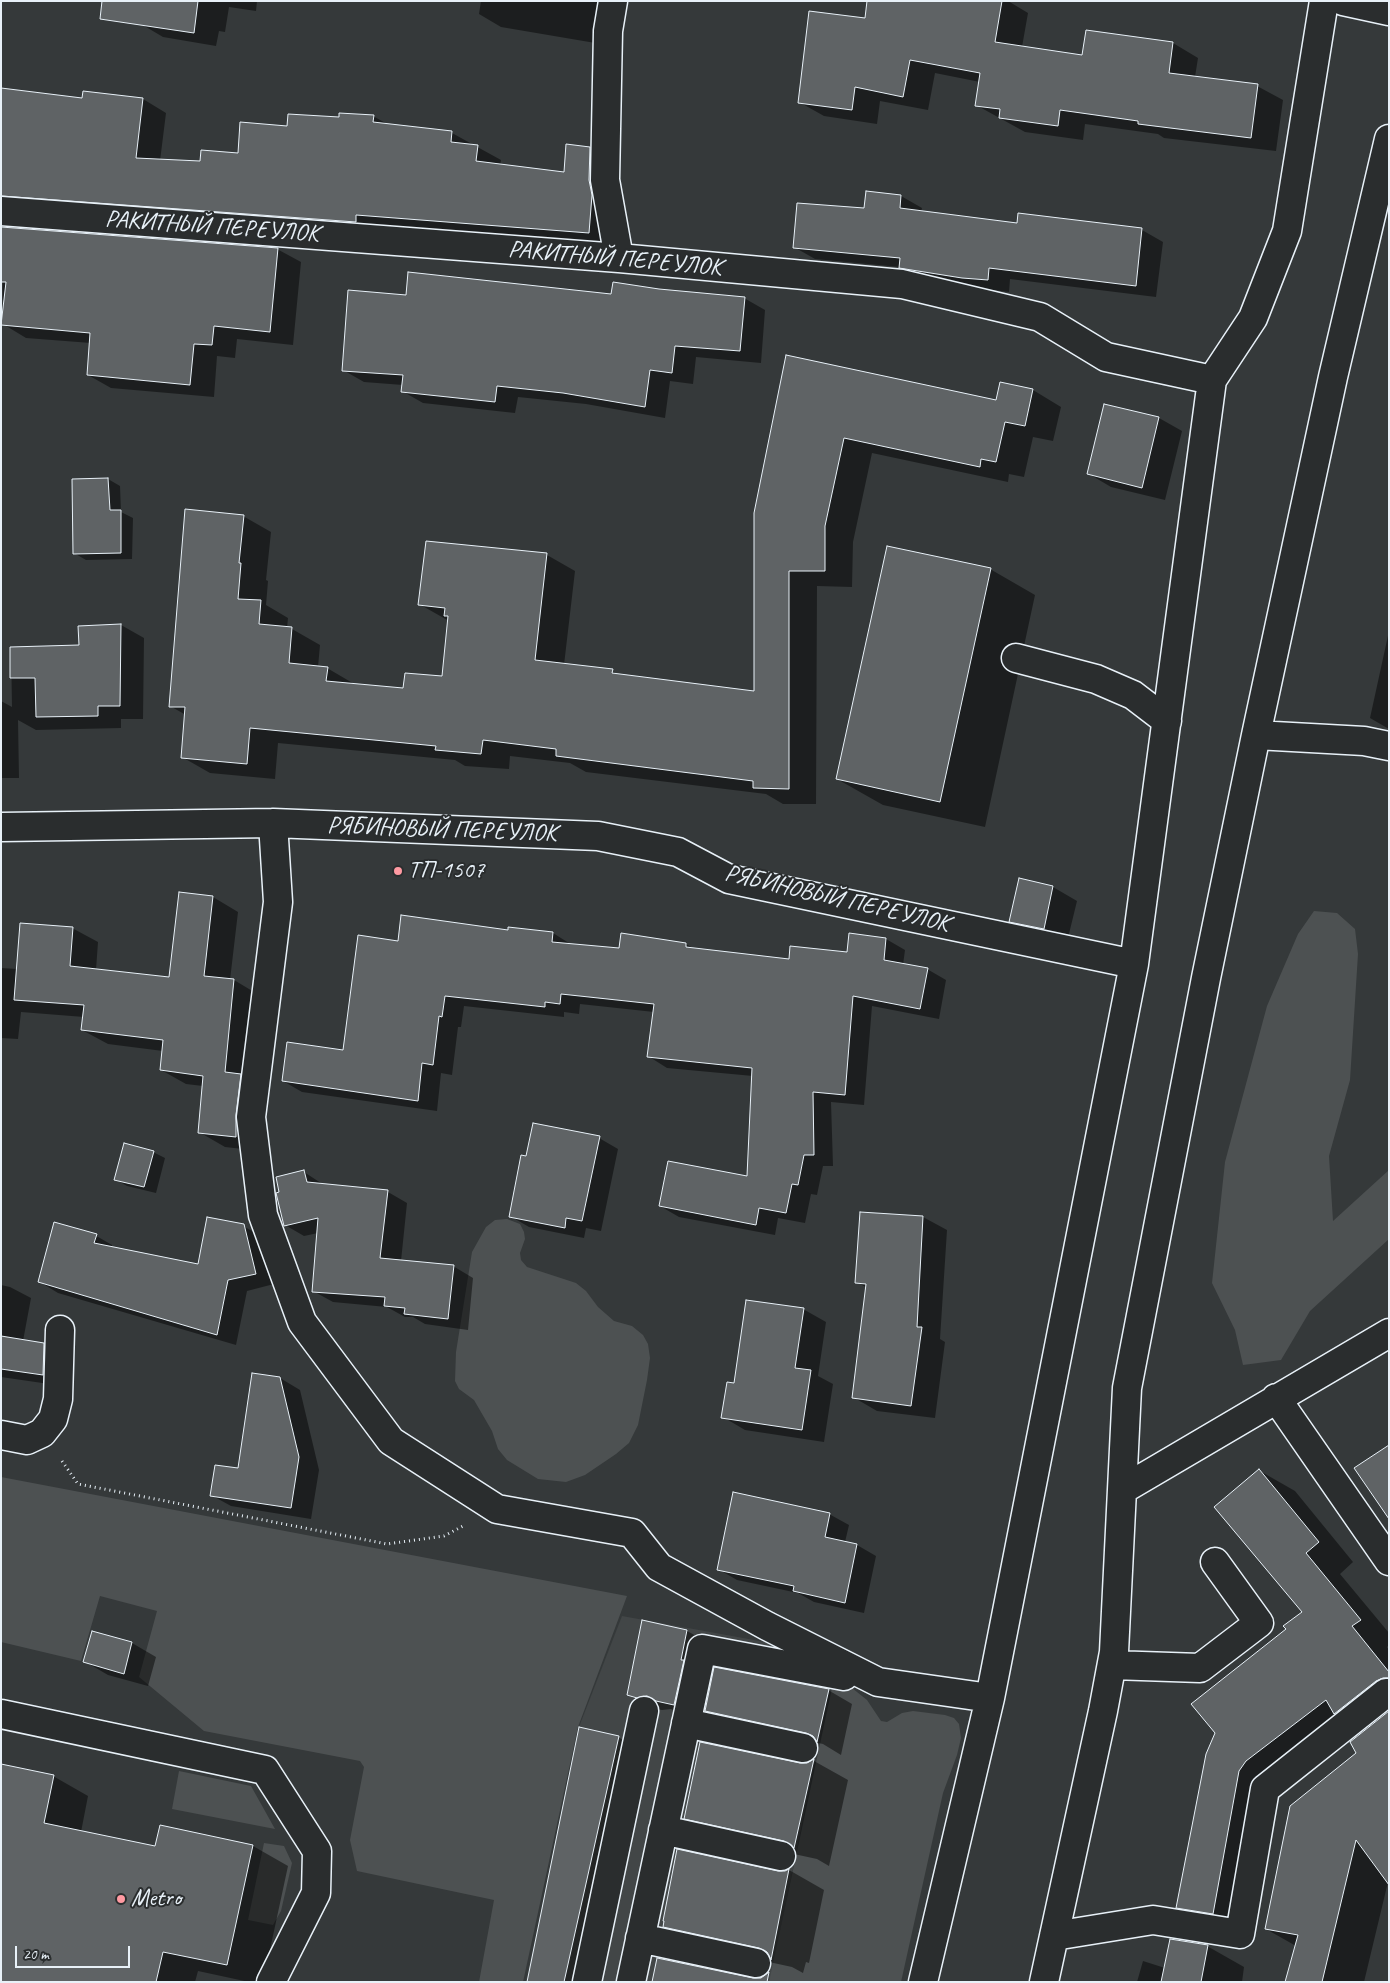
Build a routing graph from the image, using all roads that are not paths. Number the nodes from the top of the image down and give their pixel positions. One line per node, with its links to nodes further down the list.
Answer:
1 (613, 1): 7 (street)
2 (1324, 1): 8 (street)
3 (1343, 1): 4 (street)
4 (1389, 11)
5 (1389, 139): 11 (street)
6 (1, 211): 7 (street, РАКИТНЫЙ ПЕРЕУЛОК)
7 (619, 258): 8 (street, РАКИТНЫЙ ПЕРЕУЛОК)
8 (1212, 380): 10 (street)
9 (1016, 658): 10 (street)
10 (1168, 722): 15 (street)
11 (1256, 735): 12 (street); 20 (street)
12 (1389, 746)
13 (274, 823): 14 (street, РЯБИНОВЫЙ ПЕРЕУЛОК); 15 (street, РЯБИНОВЫЙ ПЕРЕУЛОК); 24 (street)
14 (1, 827)
15 (1134, 964): 26 (street)
16 (60, 1330): 19 (street)
17 (1389, 1333): 18 (street)
18 (1276, 1398): 20 (street); 21 (street)
19 (1, 1435)
20 (1122, 1490): 23 (street)
21 (1389, 1561)
22 (1215, 1562): 23 (street)
23 (1112, 1665): 33 (street)
24 (878, 1682): 26 (street); 29 (street)
25 (1386, 1693): 33 (street)
26 (990, 1698): 39 (street)
27 (644, 1711): 37 (street)
28 (1, 1714): 36 (street)
29 (686, 1723): 30 (street); 31 (street)
30 (803, 1748)
31 (663, 1830): 32 (street); 34 (street)
32 (780, 1856)
33 (1054, 1936): 40 (street)
34 (640, 1938): 35 (street); 38 (street)
35 (756, 1963)
36 (271, 1982)
37 (587, 1982)
38 (631, 1982)
39 (923, 1982)
40 (1044, 1982)

